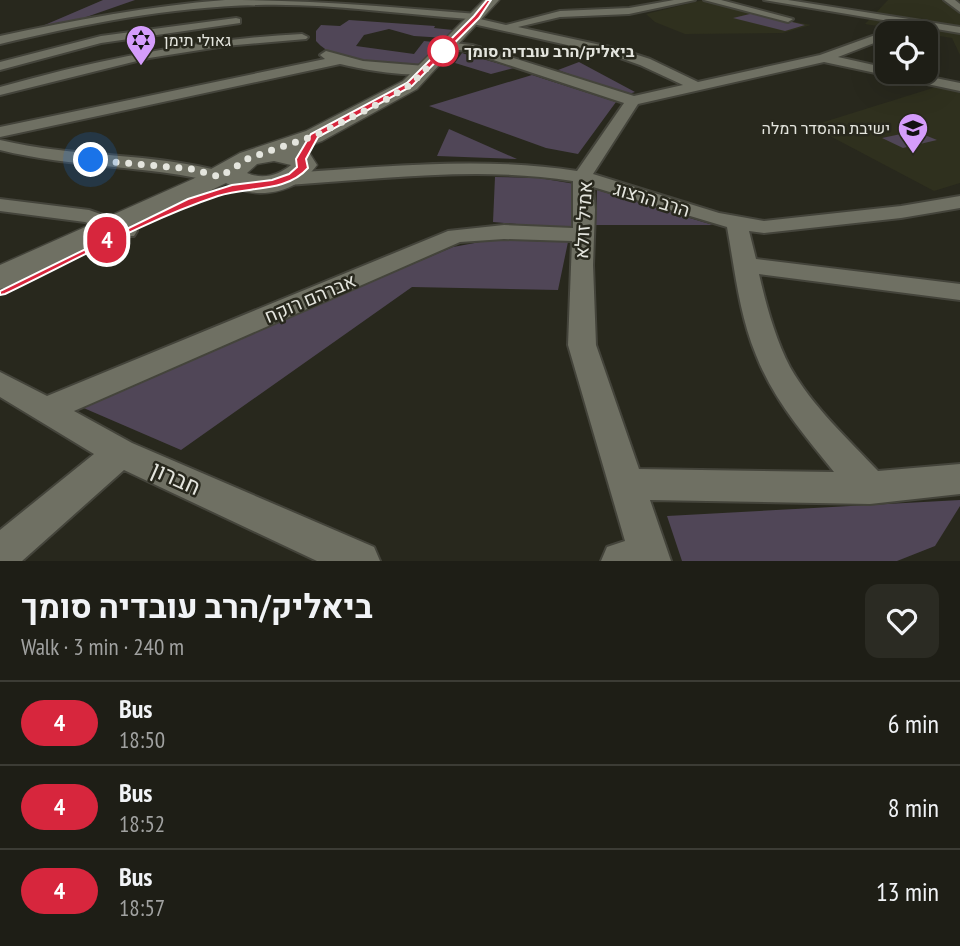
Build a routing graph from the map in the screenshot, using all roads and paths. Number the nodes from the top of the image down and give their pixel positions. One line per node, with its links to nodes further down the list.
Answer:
1 (147, 0): 13 (street)
2 (418, 0): 14 (street)
3 (690, 0): 20 (street)
4 (709, 0): 10 (street)
5 (746, 0): 10 (street)
6 (769, 0): 22 (street)
7 (949, 0): 12 (street)
8 (274, 1): 9 (street); 15 (street)
9 (341, 3): 14 (street); 16 (street)
10 (729, 4): 17 (street)
11 (484, 8): 14 (street); 20 (street); 25 (street)
12 (960, 9)
13 (113, 10): 15 (street); 19 (street)
14 (403, 11)
15 (135, 14): 19 (street)
16 (324, 14)
17 (795, 20)
18 (236, 21): 24 (street)
19 (74, 24): 23 (street); 24 (street)
20 (509, 27): 33 (street)
21 (856, 30): 27 (street)
22 (960, 30)
23 (0, 40)
24 (101, 40): 26 (street); 29 (street)
25 (449, 45): 31 (street); 36 (street)
26 (129, 57): 28 (street); 35 (street)
27 (824, 58): 30 (street); 33 (street)
28 (339, 60): 31 (street); 37 (street)
29 (0, 66)
30 (875, 69)
31 (425, 70): 39 (street)
32 (938, 82): 34 (street)
33 (695, 86): 36 (street)
34 (960, 87)
35 (0, 91)
36 (634, 101): 41 (street, אמיל זולא)
37 (0, 132)
38 (0, 145): 40 (street)
39 (302, 160): 40 (street); 40 (street); 41 (street, הרב הרצוג)
40 (235, 176): 45 (street)
41 (582, 177): 44 (street, הרב הרצוג); 46 (street, אמיל זולא)
42 (960, 202): 44 (street, הרב הרצוג)
43 (0, 205): 45 (street)
44 (737, 225): 47 (street)
45 (121, 228): 48 (street); 49 (street)
46 (583, 235): 52 (street, אברהם רוקח); 55 (street, אמיל זולא)
47 (746, 265): 50 (street); 56 (street)
48 (0, 278)
49 (0, 291)
50 (960, 292)
51 (0, 383): 52 (street, חברון)
52 (47, 409): 53 (street, חברון)
53 (121, 453): 57 (street); 59 (street, חברון)
54 (960, 479): 56 (street)
55 (626, 484): 56 (street); 58 (street, אמיל זולא)
56 (870, 488)
57 (0, 555)
58 (641, 560)
59 (360, 561)

